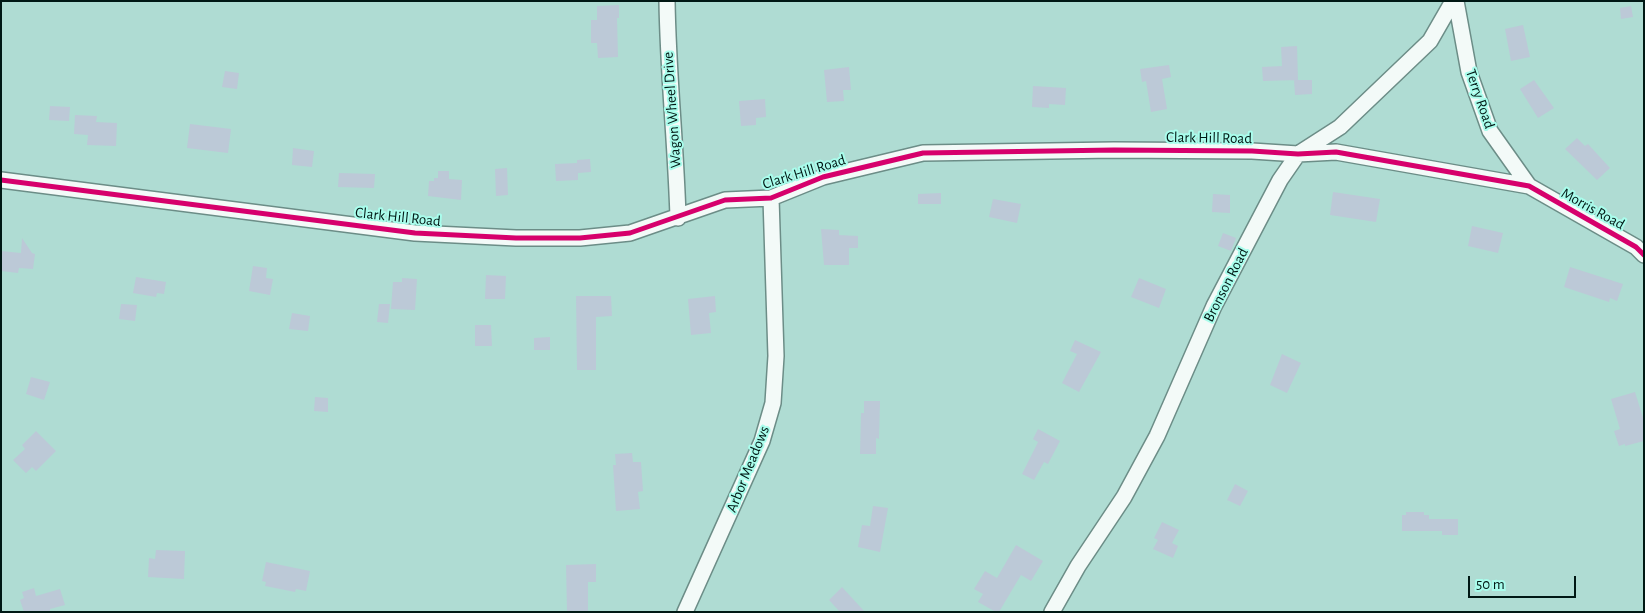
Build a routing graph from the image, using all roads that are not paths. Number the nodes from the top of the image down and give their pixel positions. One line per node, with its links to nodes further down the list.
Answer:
1 (668, 1): 7 (street, Wagon Wheel Drive)
2 (1454, 1): 3 (street, Bronson Road); 5 (street, Terry Road)
3 (1298, 154): 5 (street, Clark Hill Road); 6 (street, Clark Hill Road); 10 (street, Bronson Road)
4 (1, 180): 7 (street, Clark Hill Road)
5 (1529, 186): 8 (street, Morris Road)
6 (771, 198): 7 (street, Clark Hill Road); 9 (street, Arbor Meadows)
7 (678, 218)
8 (1644, 256)
9 (685, 612)
10 (1052, 612)

